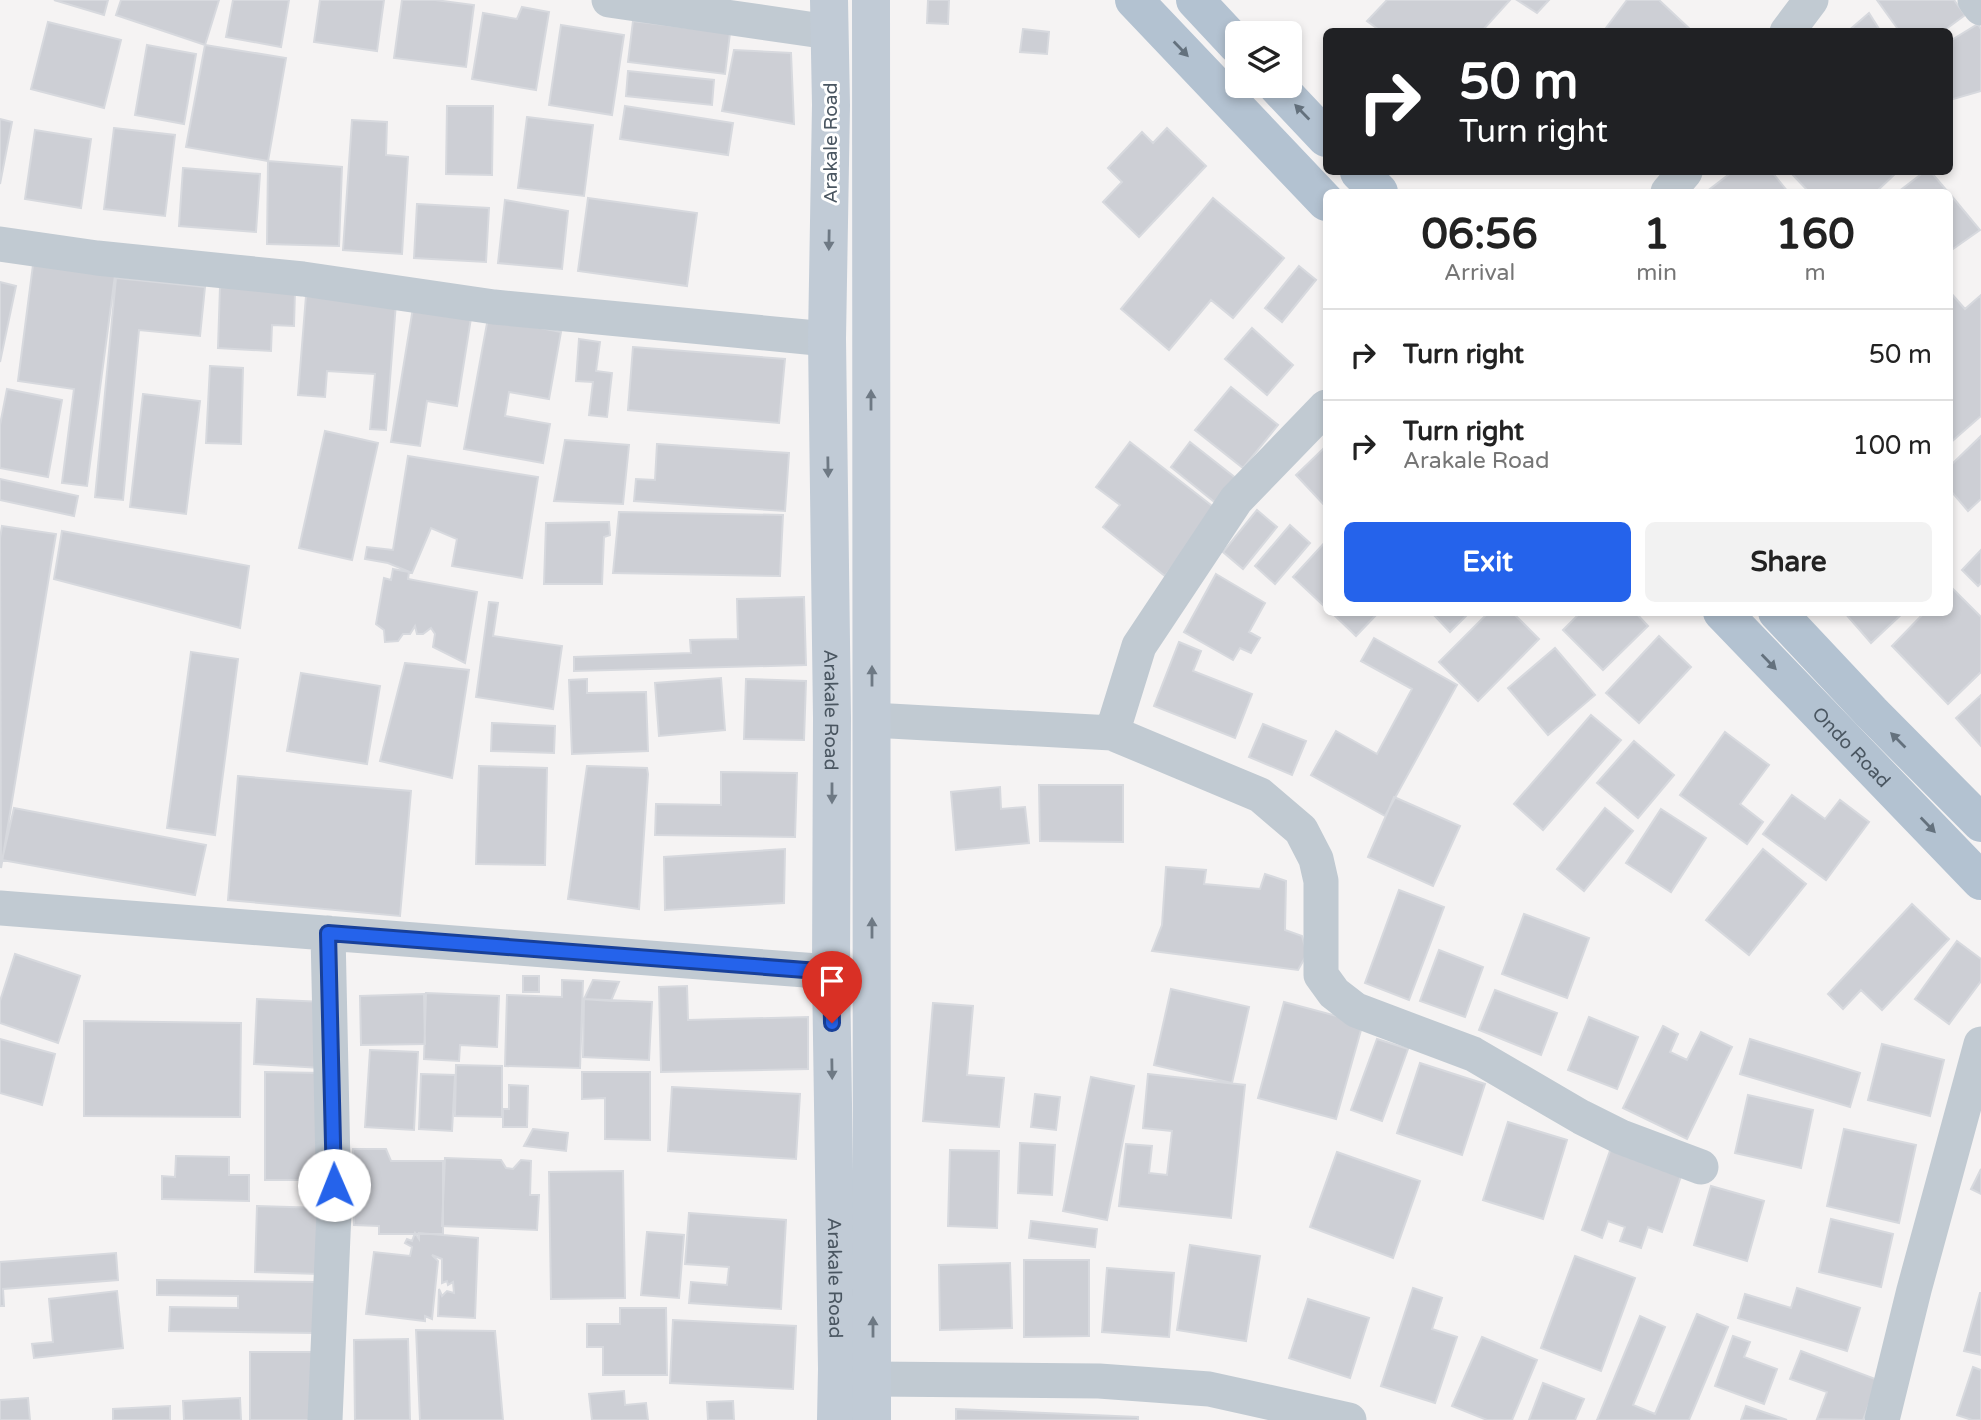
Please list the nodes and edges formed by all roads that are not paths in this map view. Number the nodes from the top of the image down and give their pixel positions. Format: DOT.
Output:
graph roads {
  1 [pos="609,0"];
  2 [pos="871,0"];
  3 [pos="1134,0"];
  4 [pos="1195,0"];
  5 [pos="1811,0"];
  6 [pos="1975,0"];
  7 [pos="1981,8"];
  8 [pos="829,16"];
  9 [pos="1790,28"];
  10 [pos="1225,32"];
  11 [pos="1288,98"];
  12 [pos="1323,135"];
  13 [pos="1362,175"];
  14 [pos="1682,175"];
  15 [pos="1376,189"];
  16 [pos="1671,189"];
  17 [pos="1323,199"];
  18 [pos="0,244"];
  19 [pos="827,339"];
  20 [pos="1323,410"];
  21 [pos="1726,616"];
  22 [pos="1781,616"];
  23 [pos="872,720"];
  24 [pos="1112,733"];
  25 [pos="1981,823"];
  26 [pos="1981,881"];
  27 [pos="0,908"];
  28 [pos="328,933"];
  29 [pos="831,972"];
  30 [pos="1981,1044"];
  31 [pos="1701,1167"];
  32 [pos="873,1379"];
  33 [pos="325,1420"];
  34 [pos="836,1420"];
  35 [pos="872,1420"];
  36 [pos="1349,1420"];
  37 [pos="1882,1420"];
  1 -- 8 [label="street"];
  23 -- 2 [label="main road, Arakale Road, one-way"];
  3 -- 17 [label="main road, one-way"];
  4 -- 10 [label="main road"];
  5 -- 9 [label="street"];
  6 -- 7 [label="street"];
  8 -- 19 [label="main road, Arakale Road, one-way"];
  12 -- 11 [label="main road, one-way"];
  13 -- 15 [label="main road"];
  14 -- 16 [label="street"];
  18 -- 19 [label="street"];
  19 -- 29 [label="main road, Arakale Road, one-way"];
  20 -- 24 [label="street"];
  21 -- 26 [label="main road, Ondo Road, one-way"];
  25 -- 22 [label="main road, Ondo Road, one-way"];
  23 -- 24 [label="street"];
  32 -- 23 [label="main road, Arakale Road, one-way"];
  24 -- 31 [label="street"];
  27 -- 28 [label="street"];
  28 -- 29 [label="street"];
  28 -- 33 [label="street"];
  29 -- 34 [label="main road, Arakale Road, one-way"];
  30 -- 37 [label="street"];
  32 -- 35 [label="main road, Arakale Road"];
  32 -- 36 [label="street"];
}
